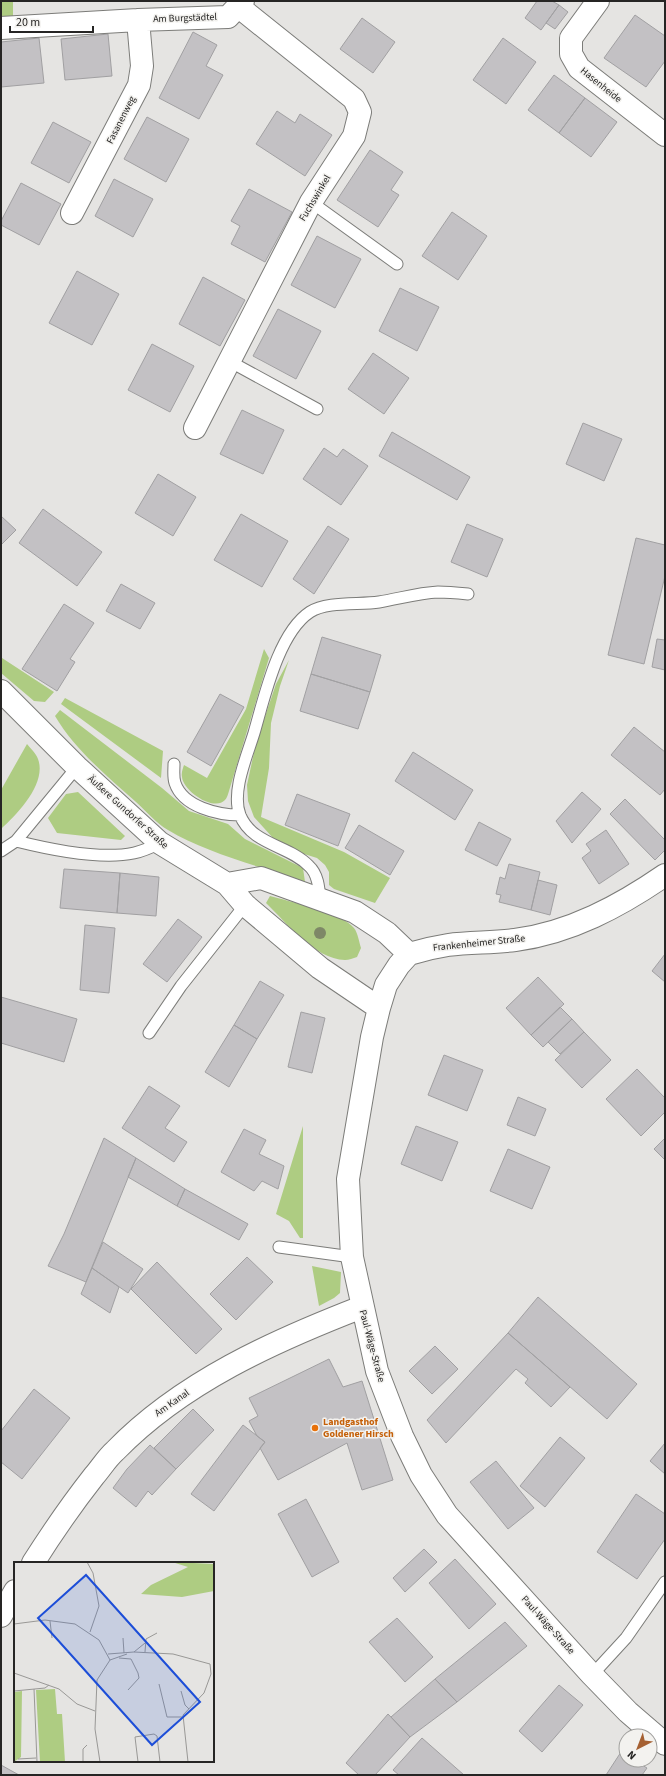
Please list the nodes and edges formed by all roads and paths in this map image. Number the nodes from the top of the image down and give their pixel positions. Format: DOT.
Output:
graph roads {
  1 [pos="598,1"];
  2 [pos="241,4"];
  3 [pos="138,20"];
  4 [pos="1,28"];
  5 [pos="665,135"];
  6 [pos="311,202"];
  7 [pos="72,213"];
  8 [pos="398,264"];
  9 [pos="229,361"];
  10 [pos="316,409"];
  11 [pos="195,428"];
  12 [pos="468,594"];
  13 [pos="1,691"];
  14 [pos="174,764"];
  15 [pos="77,767"];
  16 [pos="240,815"];
  17 [pos="16,841"];
  18 [pos="160,844"];
  19 [pos="1,851"];
  20 [pos="665,875"];
  21 [pos="227,884"];
  22 [pos="320,899"];
  23 [pos="245,906"];
  24 [pos="409,954"];
  25 [pos="380,1008"];
  26 [pos="150,1033"];
  27 [pos="279,1247"];
  28 [pos="352,1257"];
  29 [pos="362,1307"];
  30 [pos="33,1562"];
  31 [pos="665,1582"];
  32 [pos="14,1593"];
  33 [pos="1,1616"];
  34 [pos="592,1675"];
  35 [pos="665,1744"];
  1 -- 5 [label="street, Hasenheide"];
  2 -- 3 [label="street, Am Burgstädtel"];
  2 -- 6 [label="street, Fuchswinkel"];
  3 -- 4 [label="street, Am Burgstädtel"];
  3 -- 7 [label="street, Fasanenweg"];
  6 -- 8 [label="lane"];
  6 -- 9 [label="street, Fuchswinkel"];
  9 -- 10 [label="lane"];
  9 -- 11 [label="street, Fuchswinkel"];
  12 -- 16 [label="lane"];
  13 -- 15 [label="street, Äußere Gundorfer Straße"];
  14 -- 16 [label="lane"];
  15 -- 17 [label="lane"];
  15 -- 18 [label="street, Äußere Gundorfer Straße"];
  16 -- 22 [label="lane"];
  17 -- 18 [label="lane"];
  17 -- 19 [label="lane"];
  18 -- 21 [label="street, Äußere Gundorfer Straße"];
  20 -- 24 [label="street, Frankenheimer Straße"];
  21 -- 22 [label="street"];
  21 -- 23 [label="street, Äußere Gundorfer Straße"];
  22 -- 24 [label="street"];
  23 -- 25 [label="street, Äußere Gundorfer Straße"];
  23 -- 26 [label="lane"];
  24 -- 25 [label="street, Paul-Wäge-Straße"];
  25 -- 28 [label="street, Paul-Wäge-Straße"];
  27 -- 28 [label="lane"];
  28 -- 29 [label="street, Paul-Wäge-Straße"];
  29 -- 30 [label="street, Am Kanal"];
  29 -- 34 [label="street, Paul-Wäge-Straße"];
  31 -- 34 [label="lane"];
  32 -- 33 [label="street"];
  34 -- 35 [label="street, Paul-Wäge-Straße"];
}
